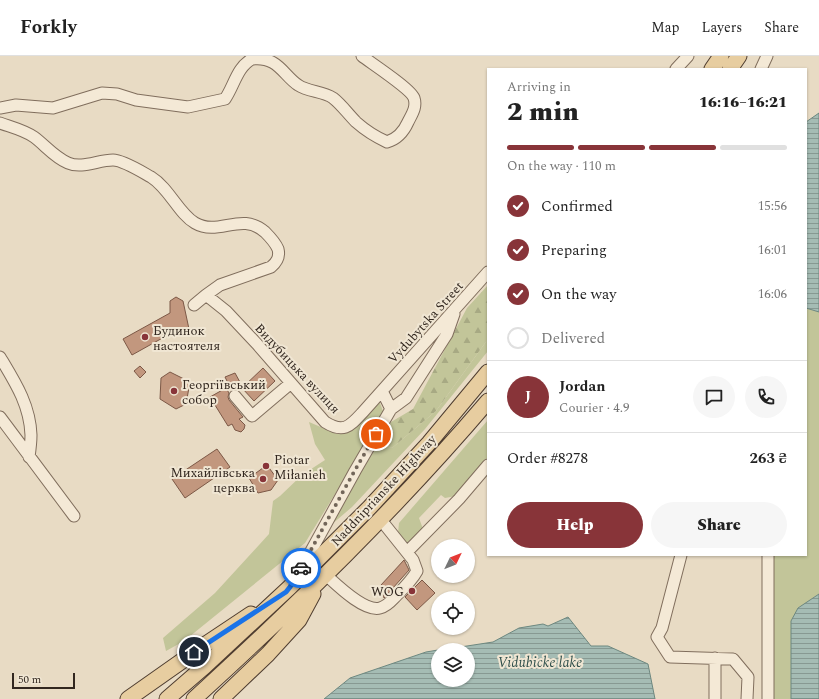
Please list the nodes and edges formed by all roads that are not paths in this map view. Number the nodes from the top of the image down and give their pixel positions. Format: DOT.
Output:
graph roads {
  1 [pos="362,56"];
  2 [pos="688,56"];
  3 [pos="721,56"];
  4 [pos="740,56"];
  5 [pos="767,56"];
  6 [pos="677,68"];
  7 [pos="713,68"];
  8 [pos="731,68"];
  9 [pos="761,68"];
  10 [pos="0,108"];
  11 [pos="0,123"];
  12 [pos="487,273"];
  13 [pos="206,295"];
  14 [pos="194,305"];
  15 [pos="456,308"];
  16 [pos="0,357"];
  17 [pos="487,373"];
  18 [pos="291,383"];
  19 [pos="382,391"];
  20 [pos="236,396"];
  21 [pos="487,402"];
  22 [pos="390,409"];
  23 [pos="0,417"];
  24 [pos="29,457"];
  25 [pos="487,465"];
  26 [pos="74,516"];
  27 [pos="381,520"];
  28 [pos="407,552"];
  29 [pos="680,556"];
  30 [pos="768,556"];
  31 [pos="323,577"];
  32 [pos="288,590"];
  33 [pos="715,658"];
  34 [pos="128,699"];
  35 [pos="167,699"];
  36 [pos="194,699"];
  37 [pos="221,699"];
  38 [pos="715,699"];
  39 [pos="747,699"];
  40 [pos="768,699"];
  1 -- 10 [label="street"];
  2 -- 6 [label="street"];
  3 -- 7 [label="main road"];
  4 -- 8 [label="main road"];
  5 -- 9 [label="street"];
  11 -- 13 [label="street"];
  12 -- 15 [label="street, Vydubytska Street"];
  13 -- 14 [label="street"];
  13 -- 18 [label="street, Видубицька вулиця"];
  15 -- 19 [label="street, Vydubytska Street"];
  15 -- 22 [label="street"];
  16 -- 24 [label="street"];
  17 -- 32 [label="main road, Naddniprianske Highway"];
  18 -- 19 [label="street, Видубицька вулиця"];
  18 -- 20 [label="street"];
  19 -- 22 [label="street"];
  21 -- 27 [label="main road, Naddniprianske Highway"];
  22 -- 32 [label="street"];
  23 -- 24 [label="street"];
  24 -- 26 [label="street"];
  25 -- 28 [label="street"];
  27 -- 28 [label="street"];
  27 -- 31 [label="main road, Naddniprianske Highway"];
  28 -- 31 [label="street"];
  29 -- 33 [label="street"];
  30 -- 40 [label="street"];
  31 -- 36 [label="main road, Naddniprianske Highway"];
  31 -- 37 [label="main road"];
  32 -- 34 [label="main road"];
  32 -- 35 [label="main road, Naddniprianske Highway"];
  33 -- 38 [label="street"];
  33 -- 39 [label="street"];
}
